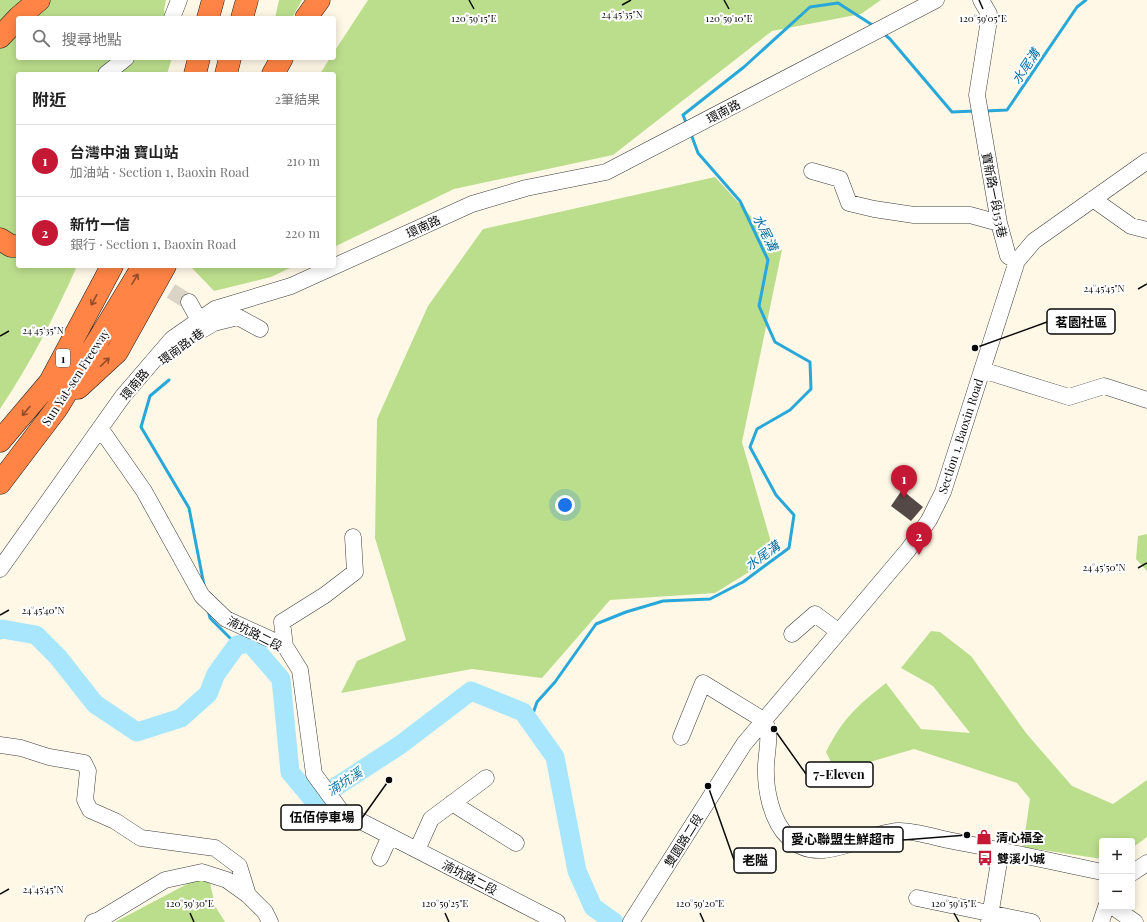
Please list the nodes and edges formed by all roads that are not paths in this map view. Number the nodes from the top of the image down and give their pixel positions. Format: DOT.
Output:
graph roads {
  1 [pos="39,0"];
  2 [pos="179,0"];
  3 [pos="213,0"];
  4 [pos="247,0"];
  5 [pos="318,0"];
  6 [pos="981,0"];
  7 [pos="930,4"];
  8 [pos="20,16"];
  9 [pos="173,16"];
  10 [pos="209,16"];
  11 [pos="243,16"];
  12 [pos="307,16"];
  13 [pos="16,20"];
  14 [pos="0,37"];
  15 [pos="124,60"];
  16 [pos="198,60"];
  17 [pos="230,60"];
  18 [pos="281,60"];
  19 [pos="108,72"];
  20 [pos="196,72"];
  21 [pos="226,72"];
  22 [pos="274,72"];
  23 [pos="1147,161"];
  24 [pos="812,171"];
  25 [pos="1093,199"];
  26 [pos="999,223"];
  27 [pos="1147,230"];
  28 [pos="0,239"];
  29 [pos="16,246"];
  30 [pos="1017,261"];
  31 [pos="336,266"];
  32 [pos="111,268"];
  33 [pos="142,268"];
  34 [pos="164,268"];
  35 [pos="331,268"];
  36 [pos="189,302"];
  37 [pos="199,320"];
  38 [pos="260,329"];
  39 [pos="146,370"];
  40 [pos="982,370"];
  41 [pos="1147,400"];
  42 [pos="57,408"];
  43 [pos="100,428"];
  44 [pos="0,442"];
  45 [pos="0,483"];
  46 [pos="353,537"];
  47 [pos="0,569"];
  48 [pos="839,632"];
  49 [pos="792,634"];
  50 [pos="285,646"];
  51 [pos="765,721"];
  52 [pos="681,737"];
  53 [pos="0,745"];
  54 [pos="486,778"];
  55 [pos="452,803"];
  56 [pos="390,836"];
  57 [pos="516,843"];
  58 [pos="417,850"];
  59 [pos="1001,850"];
  60 [pos="380,858"];
  61 [pos="1147,864"];
  62 [pos="1099,871"];
  63 [pos="1135,871"];
  64 [pos="248,895"];
  65 [pos="917,898"];
  66 [pos="1105,910"];
  67 [pos="1117,910"];
  68 [pos="634,918"];
  69 [pos="989,918"];
  70 [pos="93,922"];
  71 [pos="270,922"];
  72 [pos="557,922"];
  73 [pos="1032,922"];
  74 [pos="1101,922"];
  75 [pos="1135,922"];
  1 -- 8 [label="highway"];
  2 -- 9 [label="street"];
  3 -- 10 [label="highway"];
  4 -- 11 [label="highway"];
  5 -- 12 [label="highway"];
  6 -- 26 [label="street, 寶新路一段153巷"];
  7 -- 31 [label="street, 環南路"];
  13 -- 14 [label="highway"];
  15 -- 19 [label="street"];
  16 -- 20 [label="highway"];
  17 -- 21 [label="highway"];
  18 -- 22 [label="highway"];
  23 -- 25 [label="street, Section 1, Baoxin Road"];
  24 -- 26 [label="street"];
  25 -- 27 [label="street"];
  25 -- 30 [label="street, Section 1, Baoxin Road"];
  26 -- 30 [label="street, 寶新路一段153巷"];
  28 -- 29 [label="highway"];
  30 -- 40 [label="street, Section 1, Baoxin Road"];
  32 -- 44 [label="highway, Sun Yat-sen Freeway / 1, one-way"];
  42 -- 33 [label="highway, Sun Yat-sen Freeway / 1, one-way"];
  42 -- 34 [label="highway, one-way"];
  35 -- 37 [label="street, 環南路"];
  36 -- 37 [label="street"];
  37 -- 39 [label="street, 環南路"];
  38 -- 39 [label="street, 環南路1巷"];
  39 -- 43 [label="street, 環南路"];
  40 -- 41 [label="street"];
  40 -- 48 [label="street, Section 1, Baoxin Road"];
  42 -- 45 [label="highway, Sun Yat-sen Freeway / 1"];
  43 -- 47 [label="street, 環南路"];
  43 -- 50 [label="street, 湳坑路二段"];
  46 -- 50 [label="street"];
  48 -- 49 [label="street"];
  48 -- 51 [label="street, Section 1, Baoxin Road"];
  50 -- 56 [label="street, 湳坑路二段"];
  51 -- 52 [label="street"];
  51 -- 59 [label="street"];
  51 -- 68 [label="street, 雙園路二段"];
  53 -- 64 [label="street"];
  54 -- 55 [label="street"];
  55 -- 57 [label="street"];
  55 -- 58 [label="street"];
  56 -- 58 [label="street, 湳坑路二段"];
  56 -- 60 [label="street"];
  58 -- 72 [label="street, 湳坑路二段"];
  59 -- 62 [label="street"];
  59 -- 69 [label="street"];
  61 -- 63 [label="street"];
  64 -- 70 [label="street"];
  64 -- 71 [label="street"];
  65 -- 69 [label="street"];
  66 -- 74 [label="street"];
  67 -- 75 [label="street"];
  69 -- 73 [label="street"];
}
